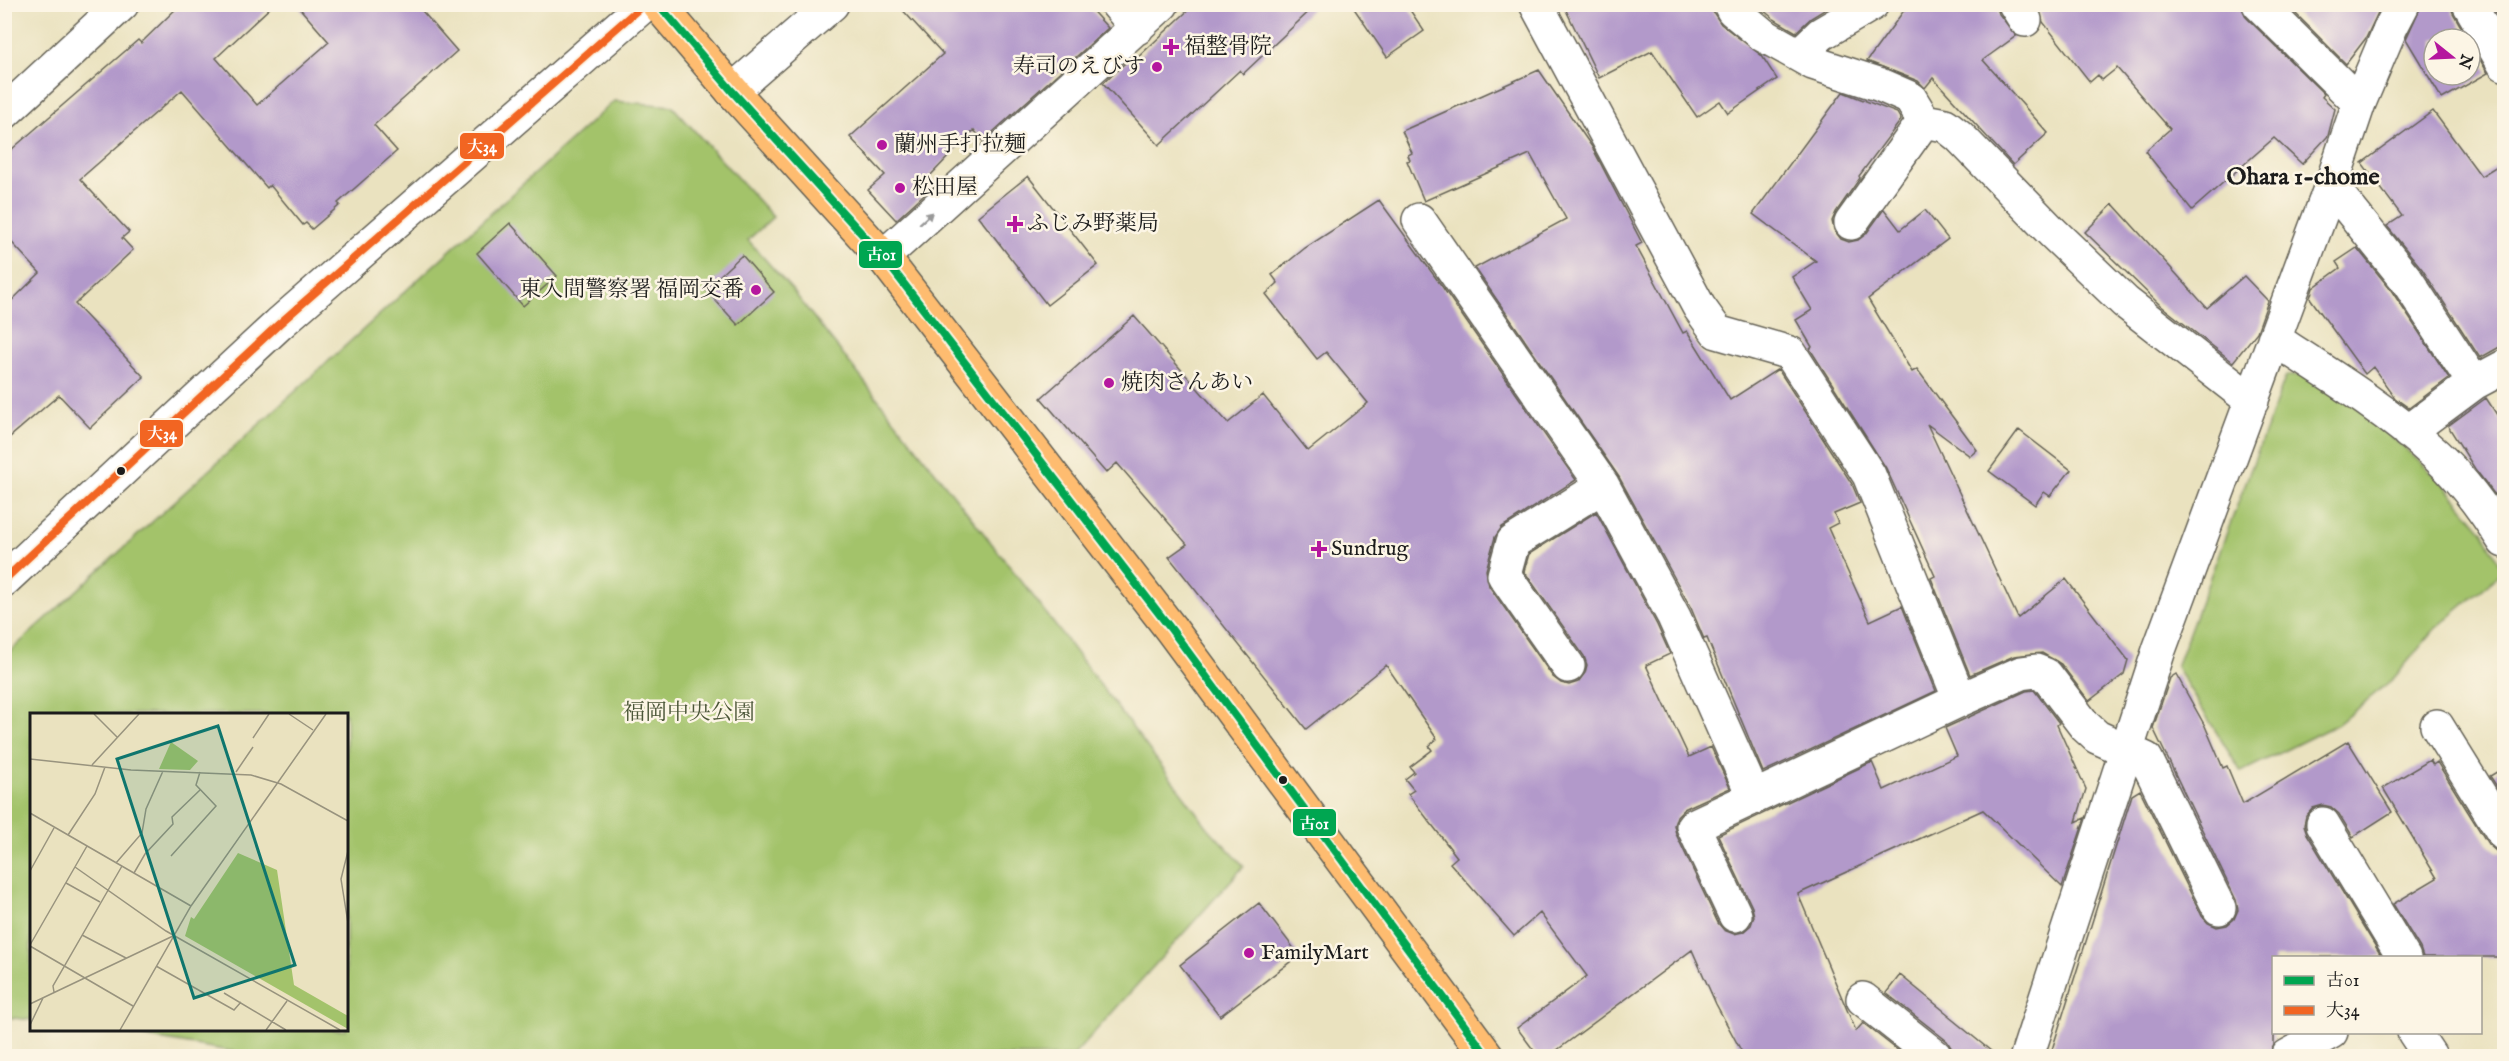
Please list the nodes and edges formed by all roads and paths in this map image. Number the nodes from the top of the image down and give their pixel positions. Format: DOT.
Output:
graph roads {
  1 [pos="122,4"];
  2 [pos="645,4"];
  3 [pos="658,4"];
  4 [pos="831,4"];
  5 [pos="1162,4"];
  6 [pos="1536,4"];
  7 [pos="1730,4"];
  8 [pos="1872,4"];
  9 [pos="2259,4"];
  10 [pos="2403,4"];
  11 [pos="2469,4"];
  12 [pos="1127,16"];
  13 [pos="1799,55"];
  14 [pos="2505,64"];
  15 [pos="732,91"];
  16 [pos="2359,103"];
  17 [pos="4,113"];
  18 [pos="1924,121"];
  19 [pos="2331,186"];
  20 [pos="1419,220"];
  21 [pos="1851,223"];
  22 [pos="883,257"];
  23 [pos="2274,339"];
  24 [pos="2505,367"];
  25 [pos="2474,383"];
  26 [pos="2252,401"];
  27 [pos="2408,432"];
  28 [pos="1602,486"];
  29 [pos="2505,541"];
  30 [pos="4,580"];
  31 [pos="1568,666"];
  32 [pos="1960,700"];
  33 [pos="2437,726"];
  34 [pos="2126,748"];
  35 [pos="1754,797"];
  36 [pos="2323,824"];
  37 [pos="2505,834"];
  38 [pos="2219,908"];
  39 [pos="1735,915"];
  40 [pos="2403,956"];
  41 [pos="1863,999"];
  42 [pos="2327,1034"];
  43 [pos="2415,1034"];
  44 [pos="1487,1056"];
  45 [pos="1935,1056"];
  46 [pos="2027,1056"];
  47 [pos="2288,1056"];
  48 [pos="2430,1056"];
  1 -- 17 [label="street"];
  2 -- 30 [label="street"];
  3 -- 15 [label="main road"];
  4 -- 15 [label="street"];
  5 -- 12 [label="street"];
  6 -- 32 [label="street"];
  7 -- 13 [label="street"];
  8 -- 13 [label="street"];
  9 -- 16 [label="street"];
  10 -- 16 [label="street"];
  11 -- 14 [label="street"];
  22 -- 12 [label="street, one-way"];
  13 -- 18 [label="street"];
  15 -- 22 [label="main road"];
  16 -- 19 [label="street"];
  18 -- 21 [label="street"];
  18 -- 26 [label="street"];
  19 -- 23 [label="street"];
  19 -- 25 [label="street"];
  20 -- 28 [label="street"];
  22 -- 44 [label="main road"];
  23 -- 26 [label="street"];
  23 -- 27 [label="street"];
  24 -- 25 [label="street"];
  25 -- 27 [label="street"];
  26 -- 34 [label="street"];
  27 -- 29 [label="street"];
  28 -- 31 [label="street"];
  28 -- 35 [label="street"];
  32 -- 34 [label="street"];
  32 -- 35 [label="street"];
  33 -- 37 [label="street"];
  34 -- 38 [label="street"];
  34 -- 46 [label="street"];
  35 -- 39 [label="street"];
  36 -- 40 [label="street"];
  41 -- 45 [label="street"];
  42 -- 47 [label="street"];
  43 -- 48 [label="street"];
}
